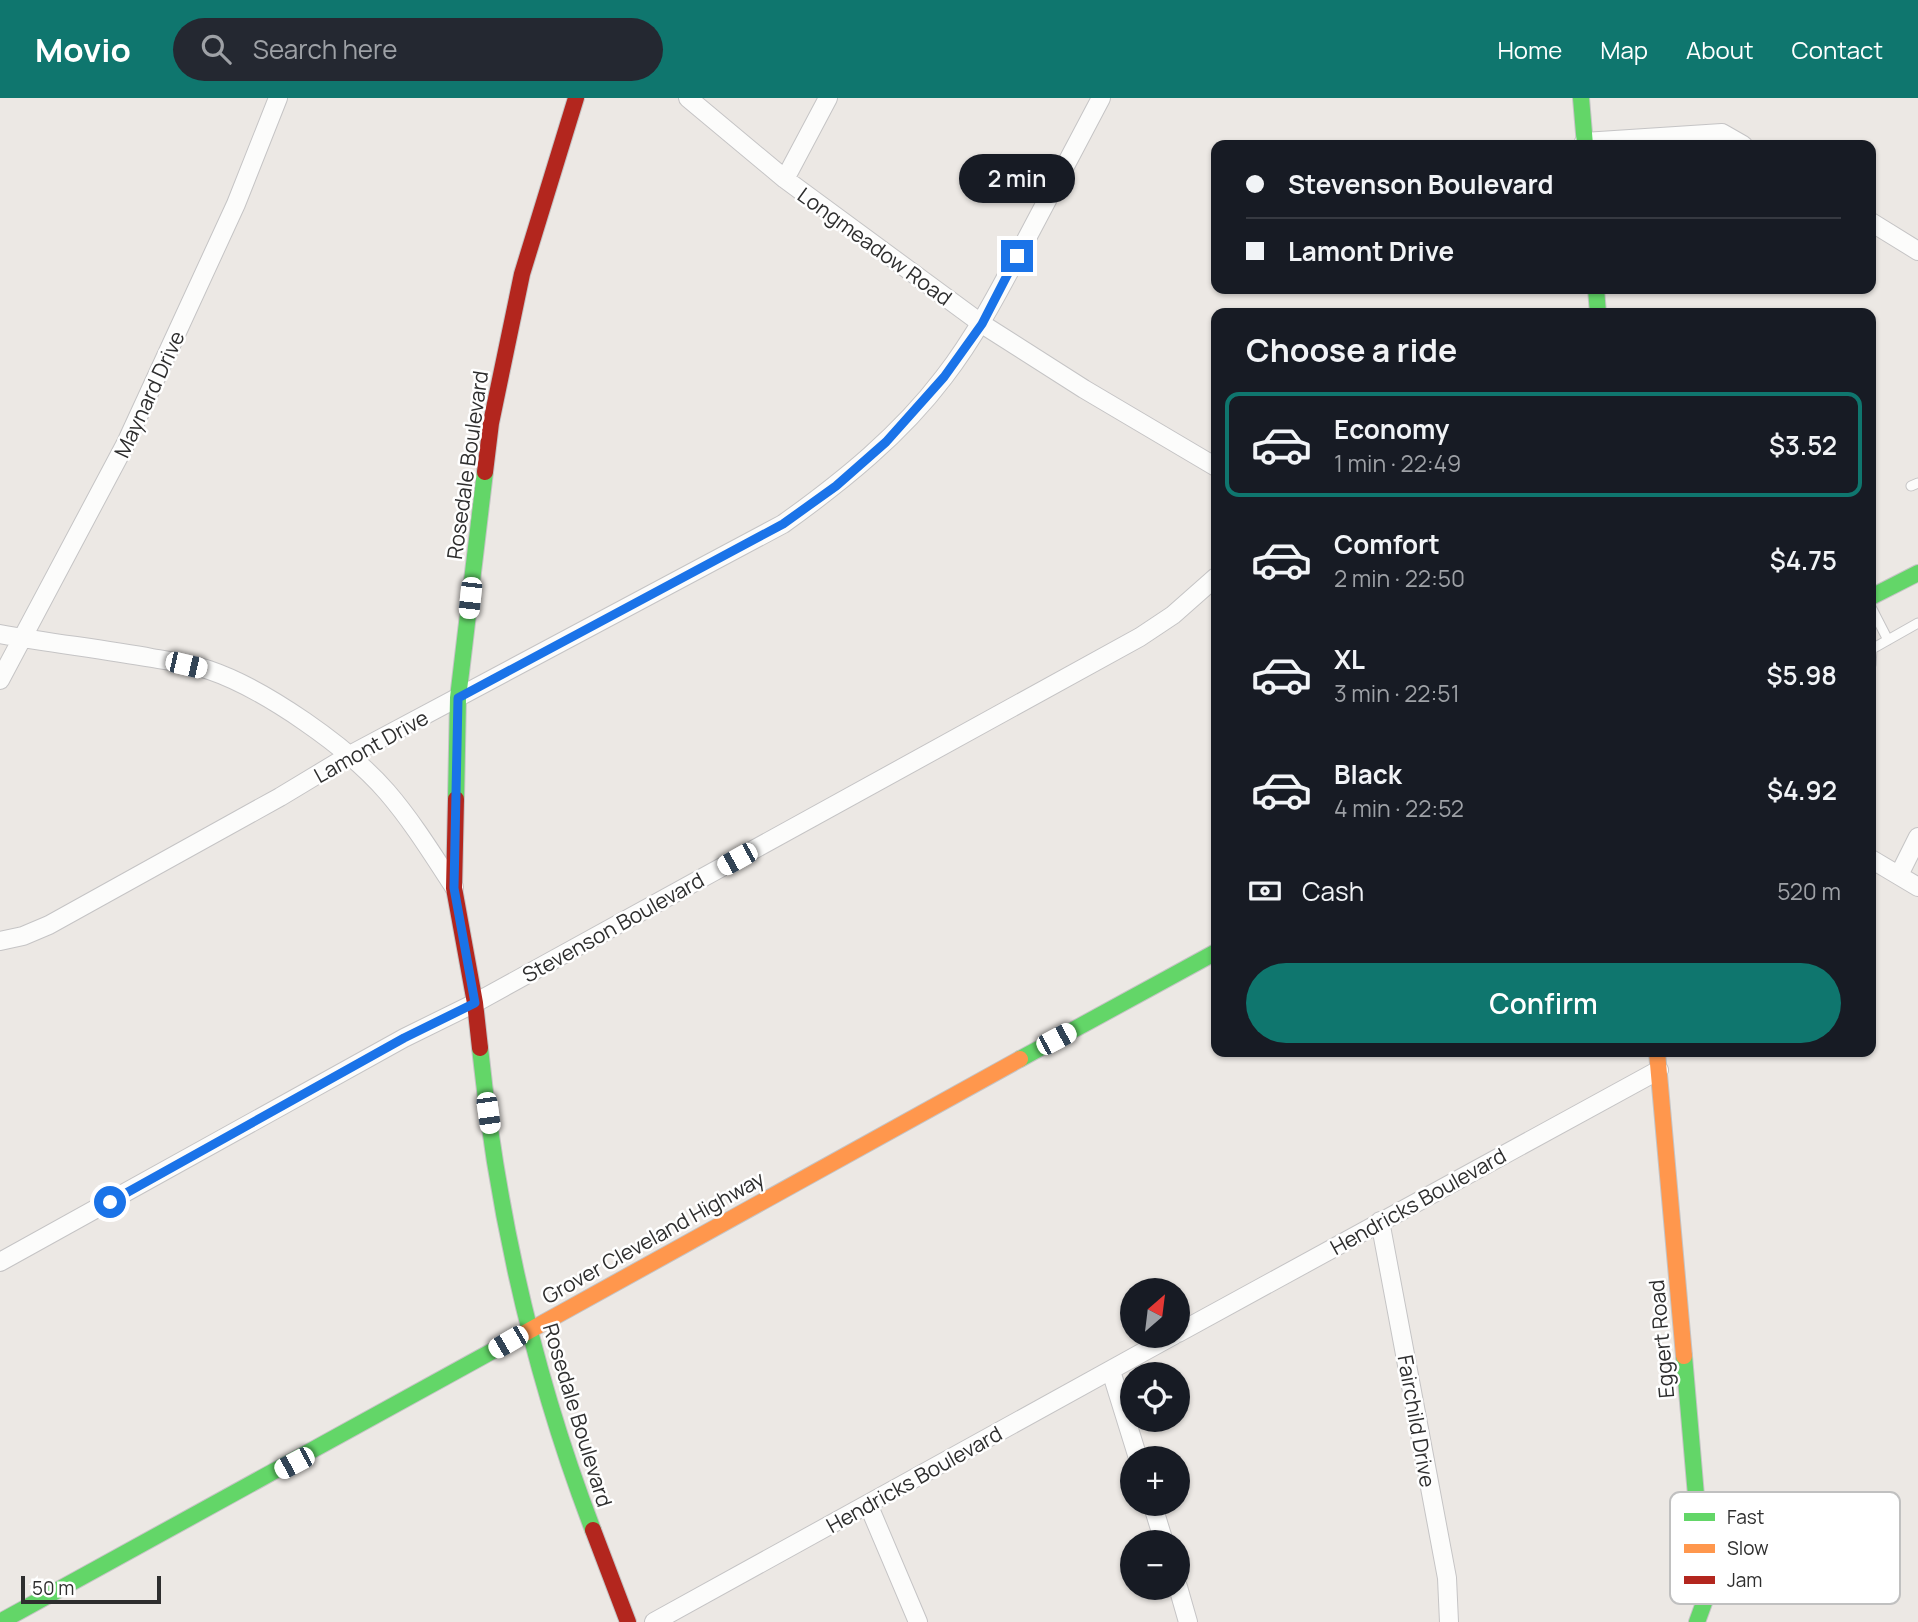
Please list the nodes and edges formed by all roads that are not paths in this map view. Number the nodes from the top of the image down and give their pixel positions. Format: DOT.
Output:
graph roads {
  1 [pos="278,98"];
  2 [pos="576,98"];
  3 [pos="688,98"];
  4 [pos="828,98"];
  5 [pos="1101,98"];
  6 [pos="1581,98"];
  7 [pos="1584,140"];
  8 [pos="1630,140"];
  9 [pos="1736,140"];
  10 [pos="785,179"];
  11 [pos="1876,225"];
  12 [pos="1918,251"];
  13 [pos="982,324"];
  14 [pos="1211,464"];
  15 [pos="1918,573"];
  16 [pos="1211,587"];
  17 [pos="1876,594"];
  18 [pos="1876,617"];
  19 [pos="1918,624"];
  20 [pos="0,634"];
  21 [pos="22,638"];
  22 [pos="1888,640"];
  23 [pos="1876,647"];
  24 [pos="0,680"];
  25 [pos="458,698"];
  26 [pos="348,756"];
  27 [pos="1918,837"];
  28 [pos="1876,862"];
  29 [pos="1899,875"];
  30 [pos="1918,887"];
  31 [pos="454,888"];
  32 [pos="0,941"];
  33 [pos="1211,955"];
  34 [pos="475,1003"];
  35 [pos="1658,1061"];
  36 [pos="1380,1221"];
  37 [pos="0,1262"];
  38 [pos="1190,1326"];
  39 [pos="530,1330"];
  40 [pos="1151,1348"];
  41 [pos="1111,1371"];
  42 [pos="1134,1446"];
  43 [pos="1695,1492"];
  44 [pos="868,1504"];
  45 [pos="1182,1600"];
  46 [pos="1703,1604"];
  47 [pos="0,1622"];
  48 [pos="628,1622"];
  49 [pos="654,1622"];
  50 [pos="918,1622"];
  51 [pos="1188,1622"];
  52 [pos="1449,1622"];
  53 [pos="1697,1622"];
  1 -- 21 [label="street, Maynard Drive"];
  2 -- 25 [label="street, Rosedale Boulevard"];
  3 -- 10 [label="street, Longmeadow Road"];
  4 -- 10 [label="street"];
  5 -- 13 [label="street, Lamont Drive"];
  6 -- 7 [label="street"];
  8 -- 9 [label="street"];
  10 -- 13 [label="street, Longmeadow Road"];
  11 -- 12 [label="street"];
  13 -- 14 [label="street, Longmeadow Road"];
  13 -- 25 [label="street, Lamont Drive"];
  15 -- 17 [label="street"];
  16 -- 34 [label="street, Stevenson Boulevard"];
  18 -- 22 [label="lane"];
  19 -- 22 [label="lane"];
  20 -- 21 [label="street"];
  21 -- 24 [label="street, Maynard Drive"];
  21 -- 26 [label="street"];
  22 -- 23 [label="lane"];
  25 -- 26 [label="street, Lamont Drive"];
  25 -- 31 [label="street, Rosedale Boulevard"];
  26 -- 31 [label="street"];
  26 -- 32 [label="street, Lamont Drive"];
  27 -- 29 [label="street"];
  28 -- 29 [label="street"];
  29 -- 30 [label="street"];
  31 -- 34 [label="street, Rosedale Boulevard"];
  33 -- 39 [label="street, Grover Cleveland Highway"];
  34 -- 37 [label="street, Stevenson Boulevard"];
  34 -- 39 [label="street, Rosedale Boulevard"];
  35 -- 36 [label="street, Hendricks Boulevard"];
  35 -- 43 [label="street, Eggert Road"];
  36 -- 38 [label="street, Hendricks Boulevard"];
  36 -- 52 [label="street, Fairchild Drive"];
  39 -- 47 [label="street, Grover Cleveland Highway"];
  39 -- 48 [label="street, Rosedale Boulevard"];
  40 -- 41 [label="street, Hendricks Boulevard"];
  41 -- 42 [label="street"];
  41 -- 44 [label="street, Hendricks Boulevard"];
  44 -- 49 [label="street, Hendricks Boulevard"];
  44 -- 50 [label="street"];
  45 -- 51 [label="street"];
  46 -- 53 [label="street, Eggert Road"];
}
